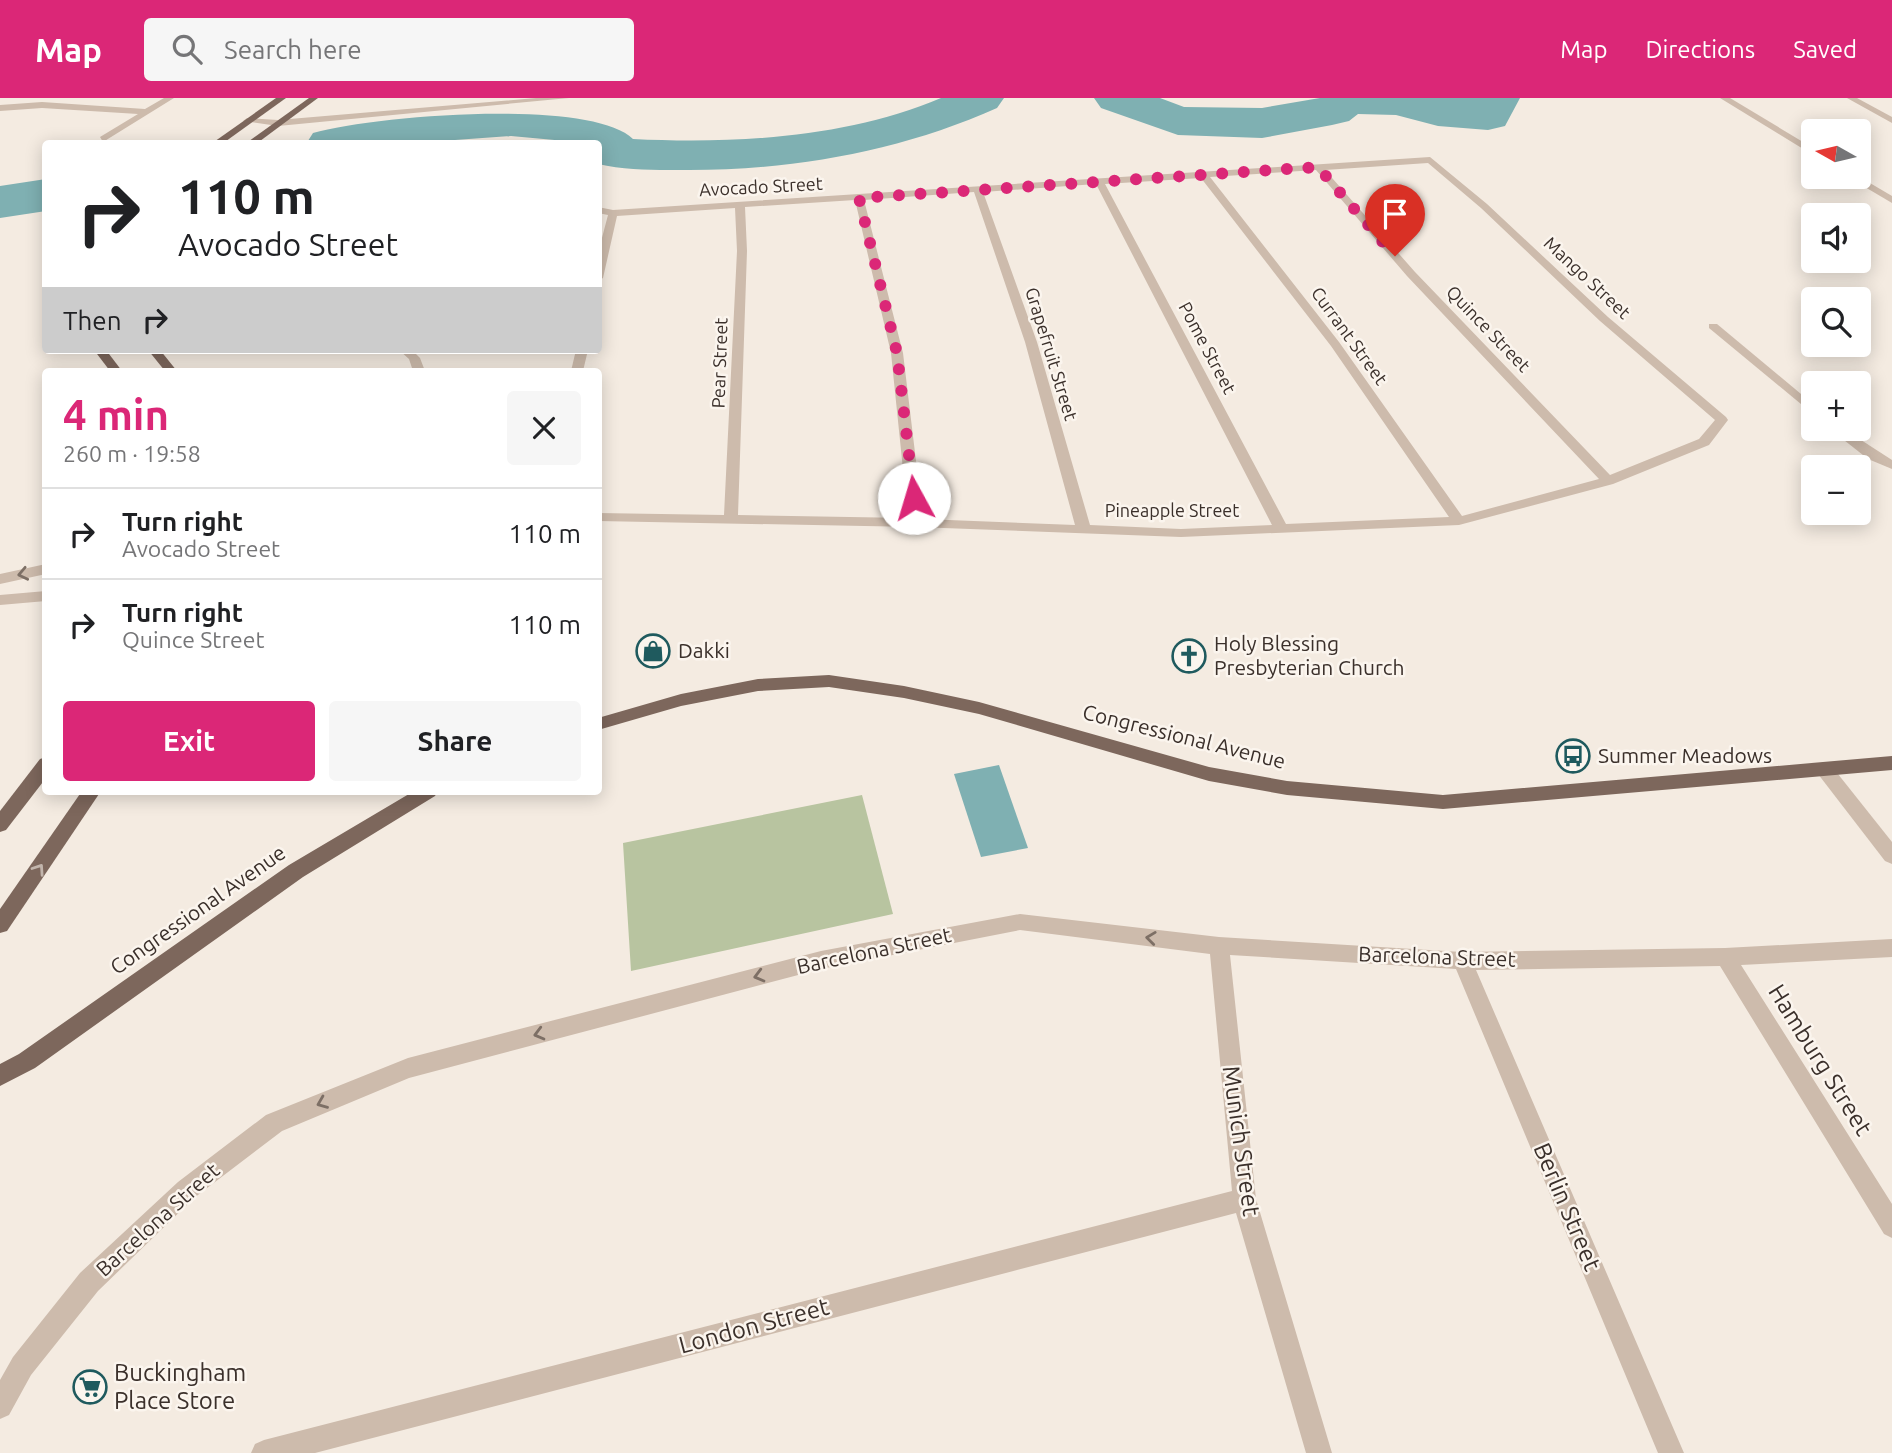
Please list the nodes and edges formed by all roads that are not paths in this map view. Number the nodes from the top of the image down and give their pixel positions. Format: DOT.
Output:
graph roads {
  1 [pos="170,98"];
  2 [pos="282,98"];
  3 [pos="314,98"];
  4 [pos="565,98"];
  5 [pos="1724,98"];
  6 [pos="1851,98"];
  7 [pos="0,108"];
  8 [pos="145,112"];
  9 [pos="1892,120"];
  10 [pos="247,121"];
  11 [pos="278,123"];
  12 [pos="103,139"];
  13 [pos="221,140"];
  14 [pos="255,140"];
  15 [pos="1801,145"];
  16 [pos="1430,160"];
  17 [pos="1318,167"];
  18 [pos="1204,175"];
  19 [pos="1100,183"];
  20 [pos="1871,188"];
  21 [pos="978,191"];
  22 [pos="859,198"];
  23 [pos="1892,200"];
  24 [pos="740,206"];
  25 [pos="602,211"];
  26 [pos="613,213"];
  27 [pos="602,261"];
  28 [pos="1713,326"];
  29 [pos="103,354"];
  30 [pos="158,354"];
  31 [pos="114,368"];
  32 [pos="169,368"];
  33 [pos="1801,400"];
  34 [pos="1722,420"];
  35 [pos="1852,441"];
  36 [pos="1892,465"];
  37 [pos="1608,481"];
  38 [pos="602,517"];
  39 [pos="732,521"];
  40 [pos="1459,522"];
  41 [pos="916,523"];
  42 [pos="1084,530"];
  43 [pos="1282,530"];
  44 [pos="42,570"];
  45 [pos="0,579"];
  46 [pos="42,596"];
  47 [pos="0,600"];
  48 [pos="602,722"];
  49 [pos="1892,763"];
  50 [pos="42,769"];
  51 [pos="1824,769"];
  52 [pos="89,795"];
  53 [pos="422,795"];
  54 [pos="0,825"];
  55 [pos="1892,856"];
  56 [pos="0,925"];
  57 [pos="1219,946"];
  58 [pos="1892,948"];
  59 [pos="1725,957"];
  60 [pos="1462,961"];
  61 [pos="0,1076"];
  62 [pos="1244,1199"];
  63 [pos="1892,1226"];
  64 [pos="0,1406"];
  65 [pos="264,1453"];
  66 [pos="1319,1453"];
  67 [pos="1671,1453"];
  1 -- 8 [label="street"];
  2 -- 10 [label="main road"];
  3 -- 11 [label="main road"];
  4 -- 11 [label="street"];
  5 -- 15 [label="street"];
  6 -- 9 [label="street"];
  7 -- 8 [label="street"];
  8 -- 12 [label="street"];
  10 -- 11 [label="street"];
  10 -- 13 [label="main road"];
  11 -- 14 [label="main road"];
  16 -- 17 [label="street, Avocado Street"];
  16 -- 34 [label="street, Mango Street"];
  17 -- 18 [label="street, Avocado Street"];
  17 -- 37 [label="street, Quince Street"];
  18 -- 19 [label="street, Avocado Street"];
  18 -- 40 [label="street, Currant Street"];
  19 -- 21 [label="street, Avocado Street"];
  19 -- 43 [label="street, Pome Street"];
  20 -- 23 [label="street"];
  21 -- 22 [label="street, Avocado Street"];
  21 -- 42 [label="street, Grapefruit Street"];
  22 -- 24 [label="street, Avocado Street"];
  22 -- 41 [label="street"];
  24 -- 26 [label="street, Avocado Street"];
  24 -- 39 [label="street, Pear Street"];
  25 -- 26 [label="street, Avocado Street"];
  26 -- 27 [label="street"];
  28 -- 33 [label="street"];
  29 -- 31 [label="main road"];
  30 -- 32 [label="main road"];
  34 -- 37 [label="street, Pineapple Street"];
  35 -- 36 [label="street"];
  37 -- 40 [label="street, Pineapple Street"];
  38 -- 39 [label="street, Pineapple Street"];
  39 -- 41 [label="street, Pineapple Street"];
  40 -- 43 [label="street, Pineapple Street"];
  41 -- 42 [label="street, Pineapple Street"];
  42 -- 43 [label="street, Pineapple Street"];
  44 -- 45 [label="street, one-way"];
  46 -- 47 [label="street"];
  48 -- 51 [label="main road, Congressional Avenue"];
  49 -- 51 [label="main road, Congressional Avenue"];
  50 -- 54 [label="main road"];
  51 -- 55 [label="street"];
  56 -- 52 [label="main road, one-way"];
  53 -- 61 [label="main road, Congressional Avenue"];
  57 -- 60 [label="street, Barcelona Street"];
  57 -- 62 [label="street, Munich Street"];
  57 -- 64 [label="street, Barcelona Street, one-way"];
  58 -- 59 [label="street, Barcelona Street"];
  59 -- 60 [label="street, Barcelona Street"];
  59 -- 63 [label="street, Hamburg Street"];
  60 -- 67 [label="street, Berlin Street"];
  62 -- 65 [label="street, London Street"];
  62 -- 66 [label="street, Munich Street"];
}
